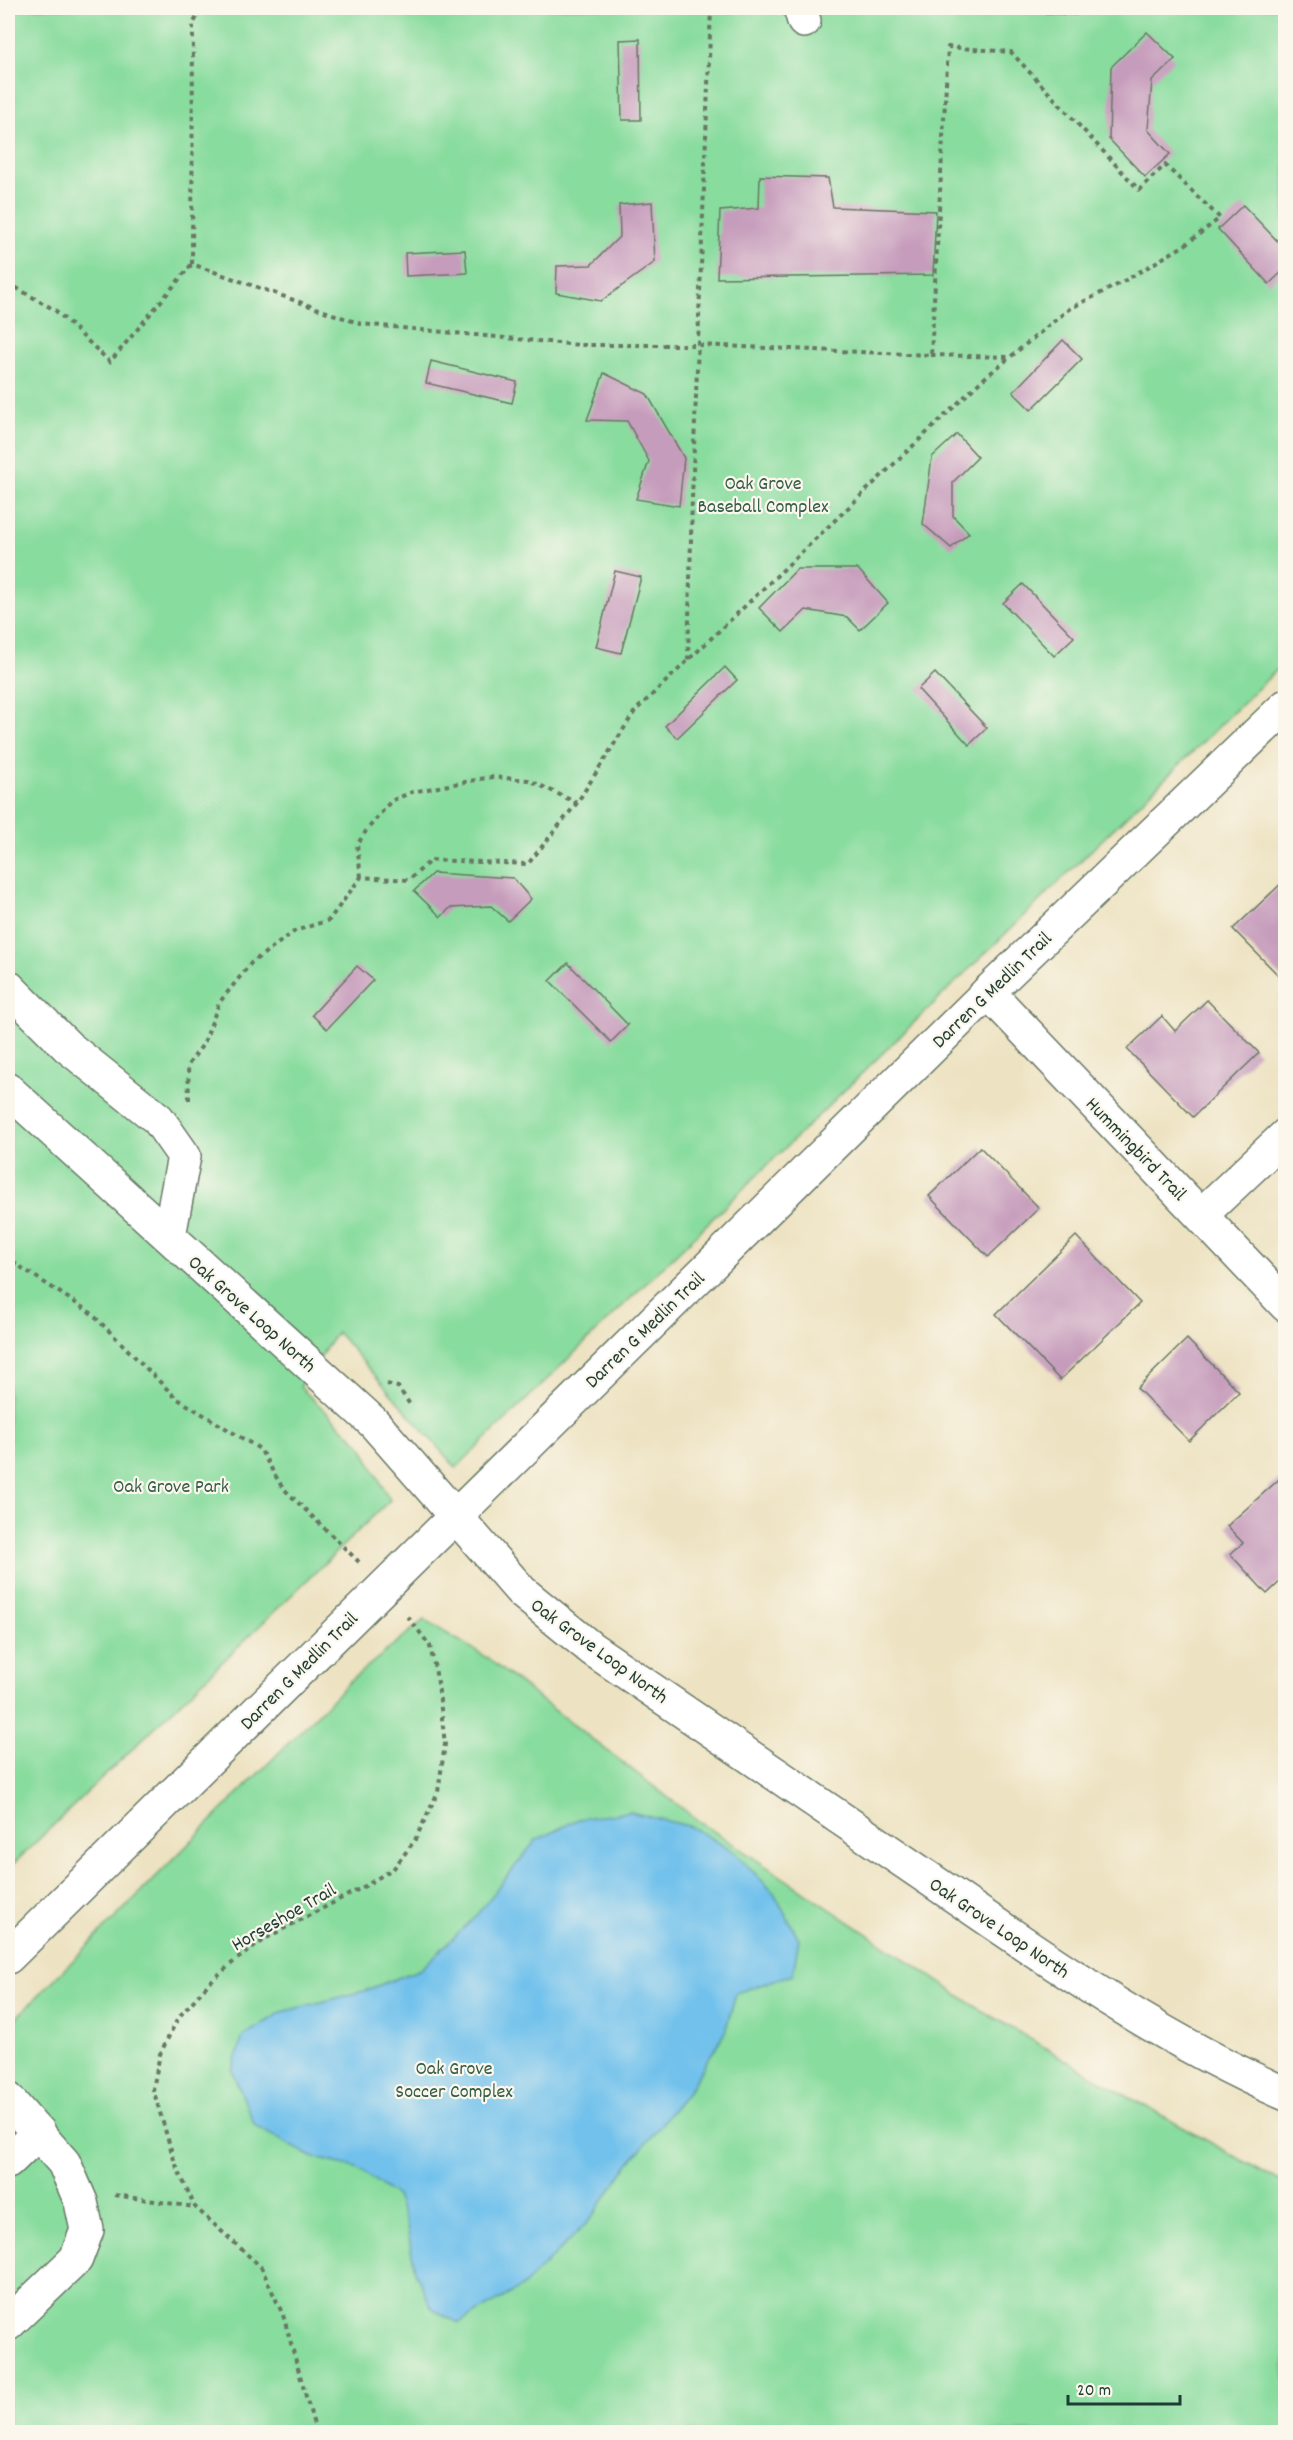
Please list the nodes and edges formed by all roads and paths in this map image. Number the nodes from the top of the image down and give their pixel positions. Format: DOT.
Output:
graph roads {
  1 [pos="202,8"];
  2 [pos="711,8"];
  3 [pos="192,264"];
  4 [pos="8,284"];
  5 [pos="698,345"];
  6 [pos="931,356"];
  7 [pos="1010,357"];
  8 [pos="688,661"];
  9 [pos="1286,706"];
  10 [pos="577,802"];
  11 [pos="361,877"];
  12 [pos="8,987"];
  13 [pos="988,992"];
  14 [pos="8,1090"];
  15 [pos="189,1103"];
  16 [pos="1286,1135"];
  17 [pos="1201,1215"];
  18 [pos="169,1236"];
  19 [pos="8,1254"];
  20 [pos="1286,1305"];
  21 [pos="379,1381"];
  22 [pos="417,1415"];
  23 [pos="454,1516"];
  24 [pos="384,1586"];
  25 [pos="8,1957"];
  26 [pos="1286,2094"];
  27 [pos="8,2099"];
  28 [pos="39,2132"];
  29 [pos="8,2163"];
  30 [pos="76,2190"];
  31 [pos="195,2207"];
  32 [pos="8,2324"];
  33 [pos="316,2433"];
  1 -- 3 [label="path"];
  2 -- 5 [label="path"];
  3 -- 4 [label="path"];
  3 -- 5 [label="path"];
  5 -- 6 [label="path"];
  5 -- 8 [label="path"];
  6 -- 7 [label="path"];
  6 -- 7 [label="path"];
  7 -- 8 [label="path"];
  8 -- 10 [label="path"];
  9 -- 13 [label="street, Darren G Medlin Trail"];
  10 -- 11 [label="path"];
  10 -- 11 [label="path"];
  11 -- 15 [label="path"];
  12 -- 18 [label="street"];
  13 -- 17 [label="street, Hummingbird Trail"];
  13 -- 23 [label="street, Darren G Medlin Trail"];
  14 -- 18 [label="street, Oak Grove Loop North"];
  16 -- 17 [label="street"];
  17 -- 20 [label="street, Hummingbird Trail"];
  18 -- 23 [label="street, Oak Grove Loop North"];
  19 -- 24 [label="path, Horseshoe Trail"];
  21 -- 22 [label="path"];
  23 -- 24 [label="street, Darren G Medlin Trail"];
  23 -- 26 [label="street, Oak Grove Loop North"];
  24 -- 25 [label="street, Darren G Medlin Trail"];
  24 -- 31 [label="path, Horseshoe Trail"];
  27 -- 28 [label="street"];
  28 -- 29 [label="street"];
  28 -- 30 [label="street"];
  30 -- 31 [label="path"];
  30 -- 32 [label="street"];
  31 -- 33 [label="path, Horseshoe Trail"];
}
